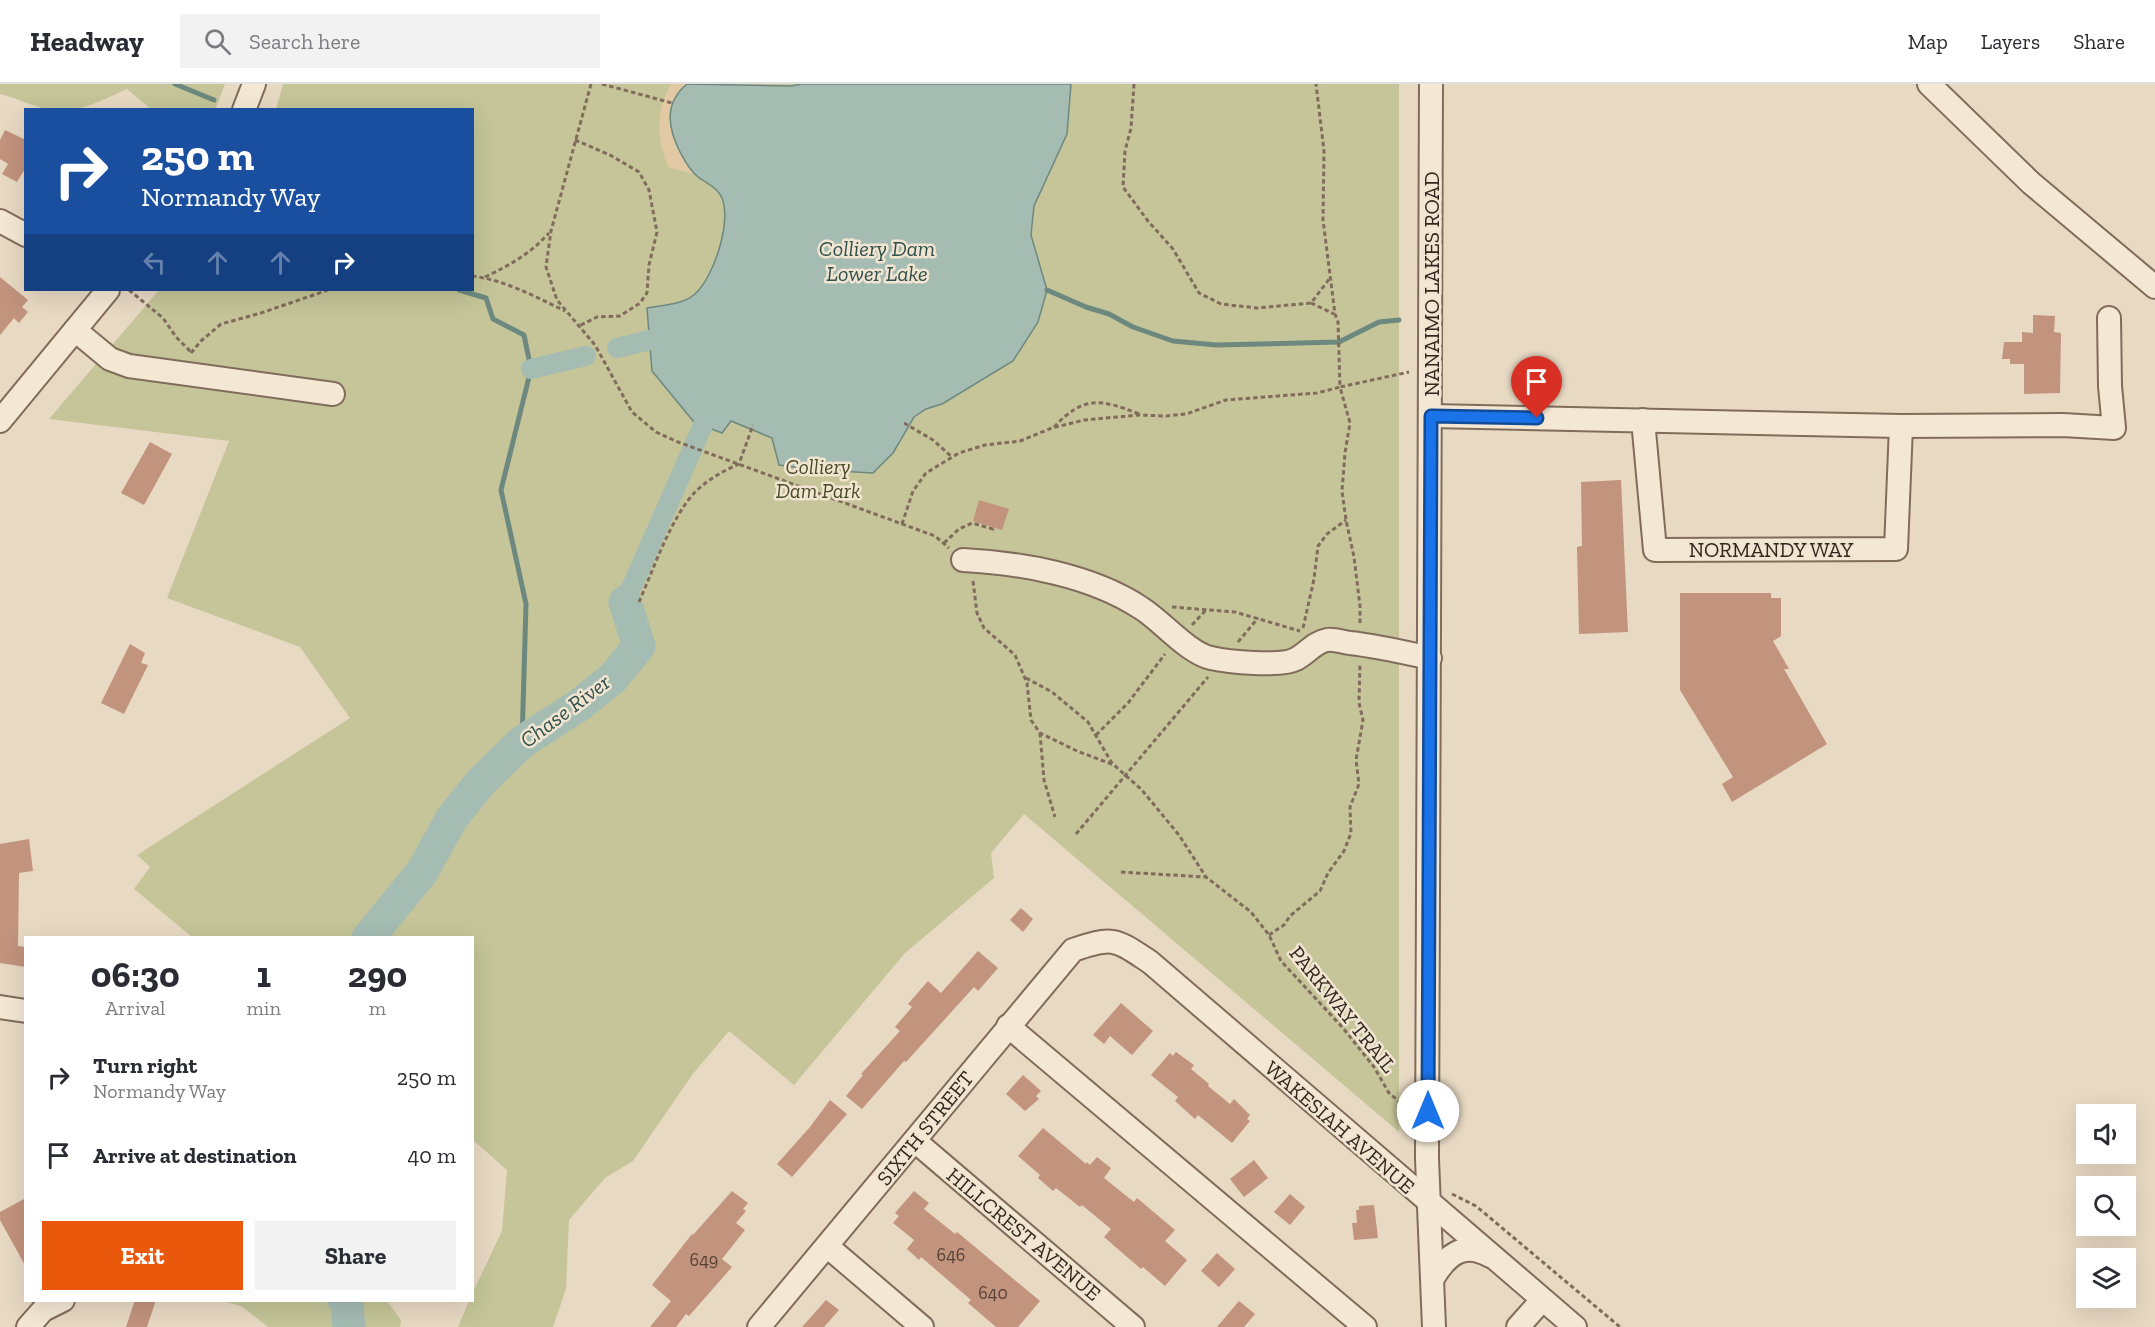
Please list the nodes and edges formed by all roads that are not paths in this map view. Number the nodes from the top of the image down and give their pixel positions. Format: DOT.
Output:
graph roads {
  1 [pos="254,84"];
  2 [pos="1431,84"];
  3 [pos="1929,84"];
  4 [pos="245,108"];
  5 [pos="0,222"];
  6 [pos="24,234"];
  7 [pos="2155,287"];
  8 [pos="101,292"];
  9 [pos="2109,318"];
  10 [pos="75,330"];
  11 [pos="333,394"];
  12 [pos="1431,416"];
  13 [pos="1643,420"];
  14 [pos="0,421"];
  15 [pos="1901,426"];
  16 [pos="963,560"];
  17 [pos="1430,658"];
  18 [pos="1099,941"];
  19 [pos="0,1007"];
  20 [pos="24,1011"];
  21 [pos="1008,1026"];
  22 [pos="915,1141"];
  23 [pos="1430,1204"];
  24 [pos="827,1246"];
  25 [pos="1492,1257"];
  26 [pos="1433,1278"];
  27 [pos="1542,1300"];
  28 [pos="59,1302"];
  29 [pos="28,1327"];
  30 [pos="759,1327"];
  31 [pos="922,1327"];
  32 [pos="1133,1327"];
  33 [pos="1365,1327"];
  34 [pos="1434,1327"];
  35 [pos="1518,1327"];
  36 [pos="1575,1327"];
  1 -- 4 [label="street"];
  2 -- 12 [label="street, NANAIMO LAKES ROAD"];
  3 -- 7 [label="street"];
  5 -- 6 [label="street"];
  8 -- 10 [label="street"];
  9 -- 15 [label="street"];
  10 -- 11 [label="street"];
  10 -- 14 [label="street"];
  12 -- 13 [label="street"];
  12 -- 17 [label="street, NANAIMO LAKES ROAD"];
  13 -- 15 [label="street"];
  13 -- 15 [label="street, NORMANDY WAY"];
  16 -- 17 [label="street"];
  17 -- 23 [label="street, NANAIMO LAKES ROAD"];
  18 -- 21 [label="street, SIXTH STREET"];
  18 -- 23 [label="street, WAKESIAH AVENUE"];
  19 -- 20 [label="street"];
  21 -- 22 [label="street, SIXTH STREET"];
  21 -- 33 [label="street"];
  22 -- 24 [label="street, SIXTH STREET"];
  22 -- 32 [label="street, HILLCREST AVENUE"];
  23 -- 25 [label="street, WAKESIAH AVENUE"];
  23 -- 26 [label="street, NANAIMO LAKES ROAD"];
  24 -- 30 [label="street, SIXTH STREET"];
  24 -- 31 [label="street"];
  25 -- 26 [label="street"];
  25 -- 27 [label="street, WAKESIAH AVENUE"];
  26 -- 34 [label="street, NANAIMO LAKES ROAD"];
  27 -- 35 [label="street"];
  27 -- 36 [label="street, WAKESIAH AVENUE"];
  28 -- 29 [label="street"];
}
